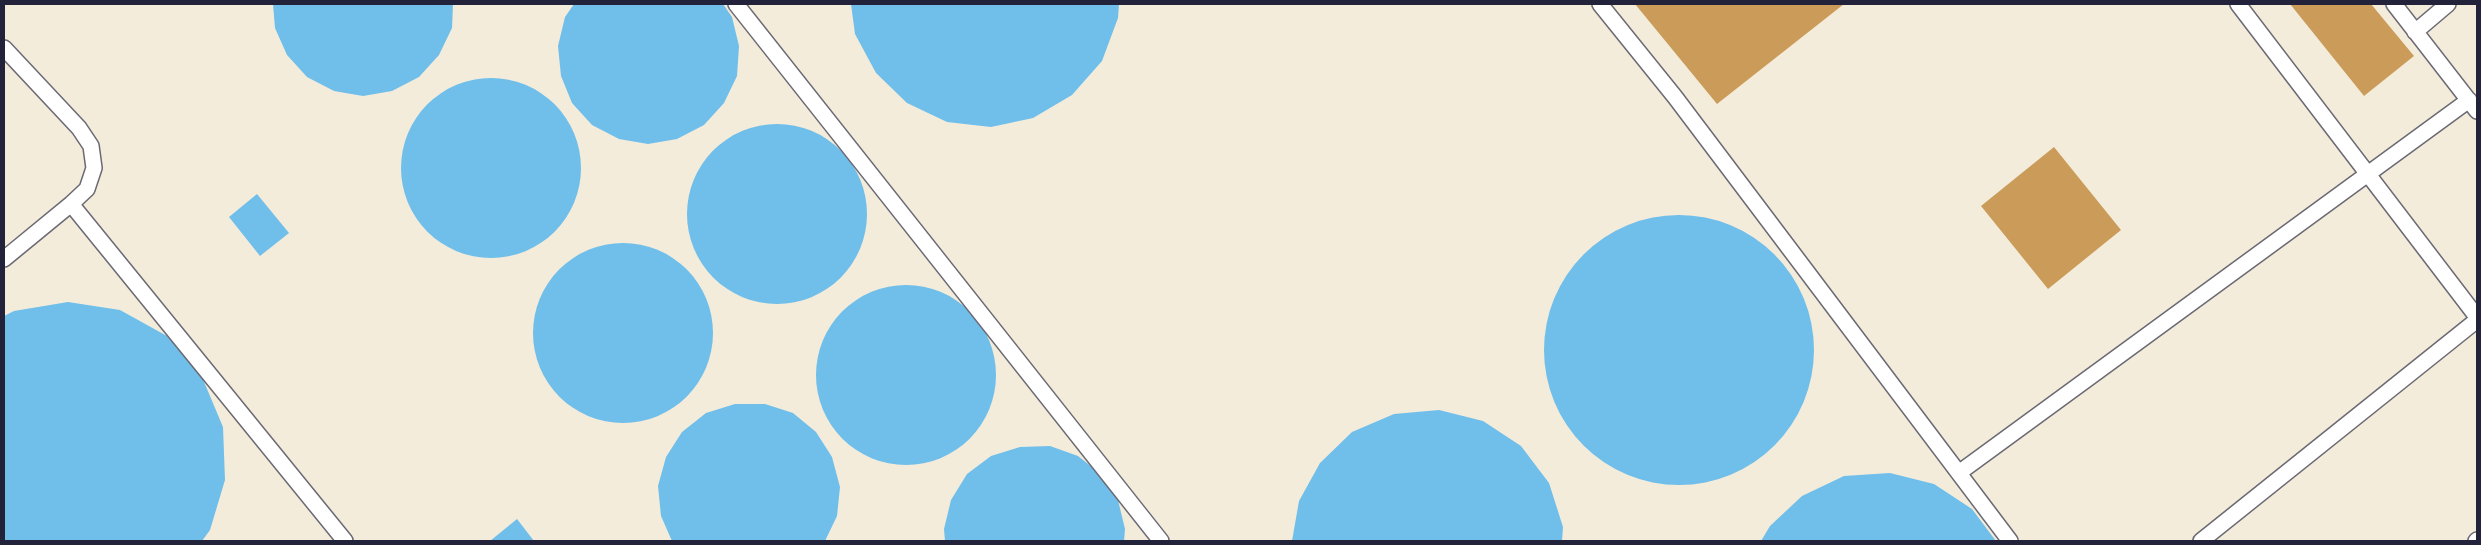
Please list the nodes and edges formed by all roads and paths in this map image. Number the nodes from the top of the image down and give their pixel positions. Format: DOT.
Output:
graph roads {
  1 [pos="736,4"];
  2 [pos="1600,4"];
  3 [pos="2238,4"];
  4 [pos="2394,4"];
  5 [pos="2448,4"];
  6 [pos="2415,32"];
  7 [pos="4,48"];
  8 [pos="2473,106"];
  9 [pos="2369,174"];
  10 [pos="71,204"];
  11 [pos="4,259"];
  12 [pos="2477,318"];
  13 [pos="1960,472"];
  14 [pos="345,541"];
  15 [pos="1161,541"];
  16 [pos="2010,541"];
  17 [pos="2201,541"];
  1 -- 15 [label="lane"];
  2 -- 13 [label="lane"];
  3 -- 9 [label="lane"];
  4 -- 6 [label="lane"];
  5 -- 6 [label="lane"];
  6 -- 8 [label="lane"];
  7 -- 10 [label="lane"];
  8 -- 9 [label="lane"];
  9 -- 12 [label="lane"];
  9 -- 13 [label="lane"];
  10 -- 11 [label="lane"];
  10 -- 14 [label="lane"];
  12 -- 17 [label="lane"];
  13 -- 16 [label="lane"];
}
